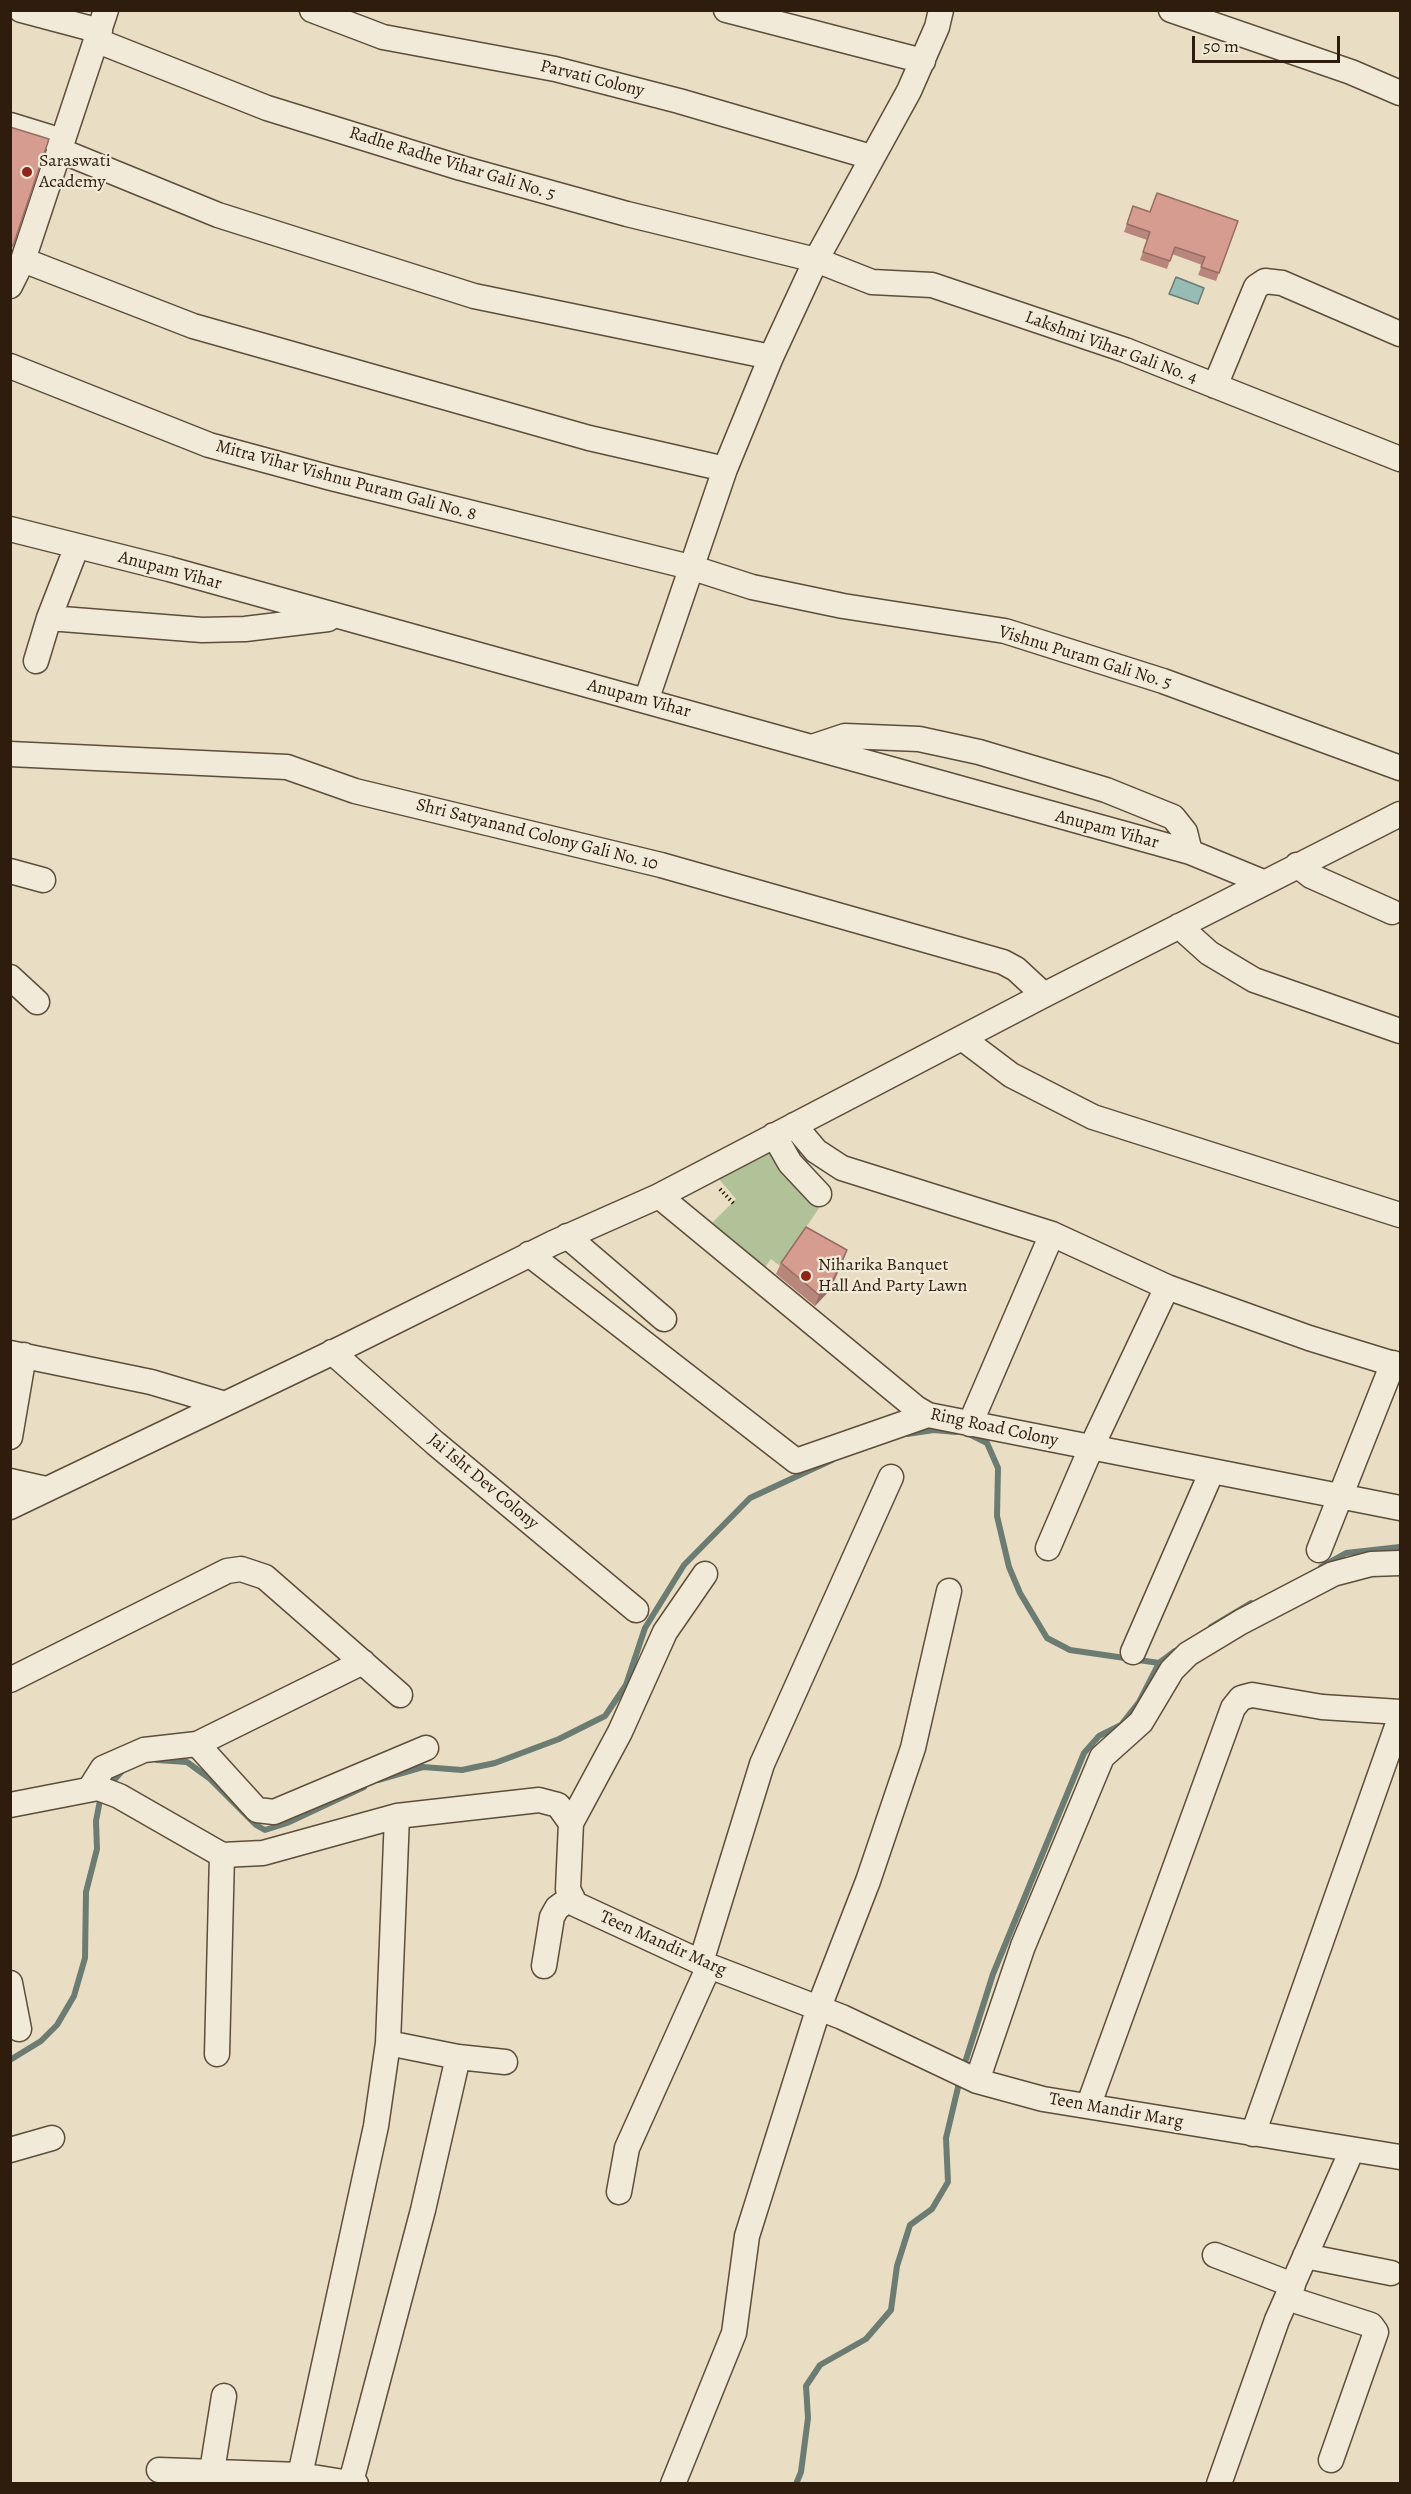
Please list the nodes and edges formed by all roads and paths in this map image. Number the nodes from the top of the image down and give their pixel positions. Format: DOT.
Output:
graph roads {
  1 [pos="21,10"];
  2 [pos="312,10"];
  3 [pos="726,10"];
  4 [pos="941,10"];
  5 [pos="1171,10"];
  6 [pos="101,27"];
  7 [pos="922,61"];
  8 [pos="1401,93"];
  9 [pos="10,125"];
  10 [pos="61,145"];
  11 [pos="871,157"];
  12 [pos="23,260"];
  13 [pos="816,260"];
  14 [pos="10,286"];
  15 [pos="1401,334"];
  16 [pos="771,357"];
  17 [pos="10,366"];
  18 [pos="1215,386"];
  19 [pos="1401,459"];
  20 [pos="725,469"];
  21 [pos="10,529"];
  22 [pos="77,546"];
  23 [pos="690,567"];
  24 [pos="49,618"];
  25 [pos="339,618"];
  26 [pos="36,661"];
  27 [pos="646,701"];
  28 [pos="813,747"];
  29 [pos="10,754"];
  30 [pos="1401,768"];
  31 [pos="1401,814"];
  32 [pos="1190,852"];
  33 [pos="1297,865"];
  34 [pos="10,871"];
  35 [pos="43,880"];
  36 [pos="1263,882"];
  37 [pos="1392,912"];
  38 [pos="1179,926"];
  39 [pos="10,978"];
  40 [pos="1044,995"];
  41 [pos="37,1002"];
  42 [pos="1401,1031"];
  43 [pos="962,1038"];
  44 [pos="784,1130"];
  45 [pos="819,1194"];
  46 [pos="660,1196"];
  47 [pos="1401,1215"];
  48 [pos="1052,1234"];
  49 [pos="567,1236"];
  50 [pos="529,1254"];
  51 [pos="1167,1287"];
  52 [pos="664,1319"];
  53 [pos="332,1352"];
  54 [pos="17,1354"];
  55 [pos="1397,1364"];
  56 [pos="225,1404"];
  57 [pos="928,1415"];
  58 [pos="970,1424"];
  59 [pos="10,1437"];
  60 [pos="1091,1448"];
  61 [pos="1212,1471"];
  62 [pos="891,1477"];
  63 [pos="10,1481"];
  64 [pos="46,1489"];
  65 [pos="1340,1495"];
  66 [pos="10,1507"];
  67 [pos="1401,1508"];
  68 [pos="1048,1548"];
  69 [pos="1319,1550"];
  70 [pos="1401,1563"];
  71 [pos="705,1574"];
  72 [pos="949,1591"];
  73 [pos="636,1610"];
  74 [pos="1133,1652"];
  75 [pos="363,1662"];
  76 [pos="10,1680"];
  77 [pos="400,1695"];
  78 [pos="1401,1712"];
  79 [pos="1401,1718"];
  80 [pos="197,1744"];
  81 [pos="426,1748"];
  82 [pos="102,1790"];
  83 [pos="10,1804"];
  84 [pos="397,1816"];
  85 [pos="571,1823"];
  86 [pos="222,1855"];
  87 [pos="572,1897"];
  88 [pos="705,1964"];
  89 [pos="544,1966"];
  90 [pos="10,1983"];
  91 [pos="819,2007"];
  92 [pos="19,2029"];
  93 [pos="388,2043"];
  94 [pos="217,2054"];
  95 [pos="458,2057"];
  96 [pos="505,2062"];
  97 [pos="968,2077"];
  98 [pos="1089,2104"];
  99 [pos="1253,2134"];
  100 [pos="52,2138"];
  101 [pos="10,2150"];
  102 [pos="1352,2150"];
  103 [pos="1401,2157"];
  104 [pos="619,2192"];
  105 [pos="1215,2254"];
  106 [pos="1305,2256"];
  107 [pos="1391,2273"];
  108 [pos="1290,2291"];
  109 [pos="224,2396"];
  110 [pos="1331,2460"];
  111 [pos="159,2470"];
  112 [pos="212,2471"];
  113 [pos="300,2475"];
  114 [pos="354,2483"];
  115 [pos="672,2484"];
  116 [pos="1219,2484"];
  1 -- 6 [label="street, Radhe Radhe Vihar Gali No. 5"];
  2 -- 11 [label="street, Parvati Colony"];
  3 -- 7 [label="street"];
  4 -- 7 [label="street"];
  5 -- 8 [label="street"];
  6 -- 10 [label="street"];
  6 -- 13 [label="street, Radhe Radhe Vihar Gali No. 5"];
  7 -- 11 [label="street"];
  9 -- 10 [label="street"];
  10 -- 12 [label="street"];
  10 -- 16 [label="street"];
  11 -- 13 [label="street"];
  12 -- 14 [label="street"];
  12 -- 20 [label="street"];
  13 -- 16 [label="street"];
  13 -- 18 [label="street, Lakshmi Vihar Gali No. 4"];
  15 -- 18 [label="street"];
  16 -- 20 [label="street"];
  17 -- 23 [label="street, Mitra Vihar Vishnu Puram Gali No. 8"];
  18 -- 19 [label="street, Lakshmi Vihar Gali No. 4"];
  20 -- 23 [label="street"];
  21 -- 22 [label="street, Anupam Vihar"];
  22 -- 24 [label="street"];
  22 -- 25 [label="street, Anupam Vihar"];
  23 -- 27 [label="street"];
  23 -- 30 [label="street, Vishnu Puram Gali No. 5"];
  24 -- 25 [label="street"];
  24 -- 26 [label="street"];
  25 -- 27 [label="street, Anupam Vihar"];
  27 -- 28 [label="street, Anupam Vihar"];
  28 -- 32 [label="street, Anupam Vihar"];
  28 -- 32 [label="street"];
  29 -- 40 [label="street, Shri Satyanand Colony Gali No. 10"];
  31 -- 33 [label="street"];
  32 -- 36 [label="street, Anupam Vihar"];
  33 -- 36 [label="street"];
  33 -- 37 [label="street"];
  34 -- 35 [label="street"];
  36 -- 38 [label="street"];
  38 -- 40 [label="street"];
  38 -- 42 [label="street"];
  39 -- 41 [label="street"];
  40 -- 43 [label="street"];
  43 -- 44 [label="street"];
  43 -- 47 [label="street"];
  44 -- 45 [label="street"];
  44 -- 46 [label="street"];
  44 -- 48 [label="street"];
  46 -- 49 [label="street"];
  46 -- 57 [label="street, Ring Road Colony"];
  48 -- 51 [label="street"];
  48 -- 58 [label="street"];
  49 -- 50 [label="street"];
  49 -- 52 [label="street"];
  50 -- 53 [label="street"];
  50 -- 57 [label="street"];
  51 -- 55 [label="street"];
  51 -- 60 [label="street"];
  53 -- 56 [label="street"];
  53 -- 73 [label="street, Jai Isht Dev Colony"];
  54 -- 56 [label="street"];
  54 -- 59 [label="street"];
  55 -- 65 [label="street"];
  56 -- 64 [label="street"];
  57 -- 58 [label="street, Ring Road Colony"];
  58 -- 60 [label="street, Ring Road Colony"];
  60 -- 61 [label="street, Ring Road Colony"];
  60 -- 68 [label="street"];
  61 -- 65 [label="street, Ring Road Colony"];
  61 -- 74 [label="street"];
  62 -- 88 [label="street"];
  63 -- 64 [label="street"];
  64 -- 66 [label="street"];
  65 -- 67 [label="street, Ring Road Colony"];
  65 -- 69 [label="street"];
  70 -- 97 [label="street"];
  71 -- 85 [label="street"];
  72 -- 91 [label="street"];
  75 -- 76 [label="street"];
  75 -- 77 [label="street"];
  75 -- 80 [label="street"];
  78 -- 98 [label="street"];
  79 -- 99 [label="street"];
  80 -- 81 [label="street"];
  80 -- 82 [label="street"];
  82 -- 83 [label="street"];
  82 -- 86 [label="street"];
  84 -- 85 [label="street"];
  84 -- 86 [label="street"];
  84 -- 93 [label="street"];
  85 -- 87 [label="street"];
  86 -- 94 [label="street"];
  87 -- 88 [label="street, Teen Mandir Marg"];
  87 -- 89 [label="street"];
  88 -- 91 [label="street, Teen Mandir Marg"];
  88 -- 104 [label="street"];
  90 -- 92 [label="street"];
  91 -- 97 [label="street, Teen Mandir Marg"];
  91 -- 115 [label="street"];
  93 -- 95 [label="street"];
  93 -- 113 [label="street"];
  95 -- 96 [label="street"];
  95 -- 114 [label="street"];
  97 -- 98 [label="street, Teen Mandir Marg"];
  98 -- 99 [label="street, Teen Mandir Marg"];
  99 -- 102 [label="street, Teen Mandir Marg"];
  100 -- 101 [label="street"];
  102 -- 103 [label="street, Teen Mandir Marg"];
  102 -- 106 [label="street"];
  105 -- 108 [label="street"];
  106 -- 107 [label="street"];
  106 -- 108 [label="street"];
  108 -- 110 [label="street"];
  108 -- 116 [label="street"];
  109 -- 112 [label="street"];
  111 -- 112 [label="street"];
  112 -- 113 [label="street"];
  113 -- 114 [label="street"];
}
